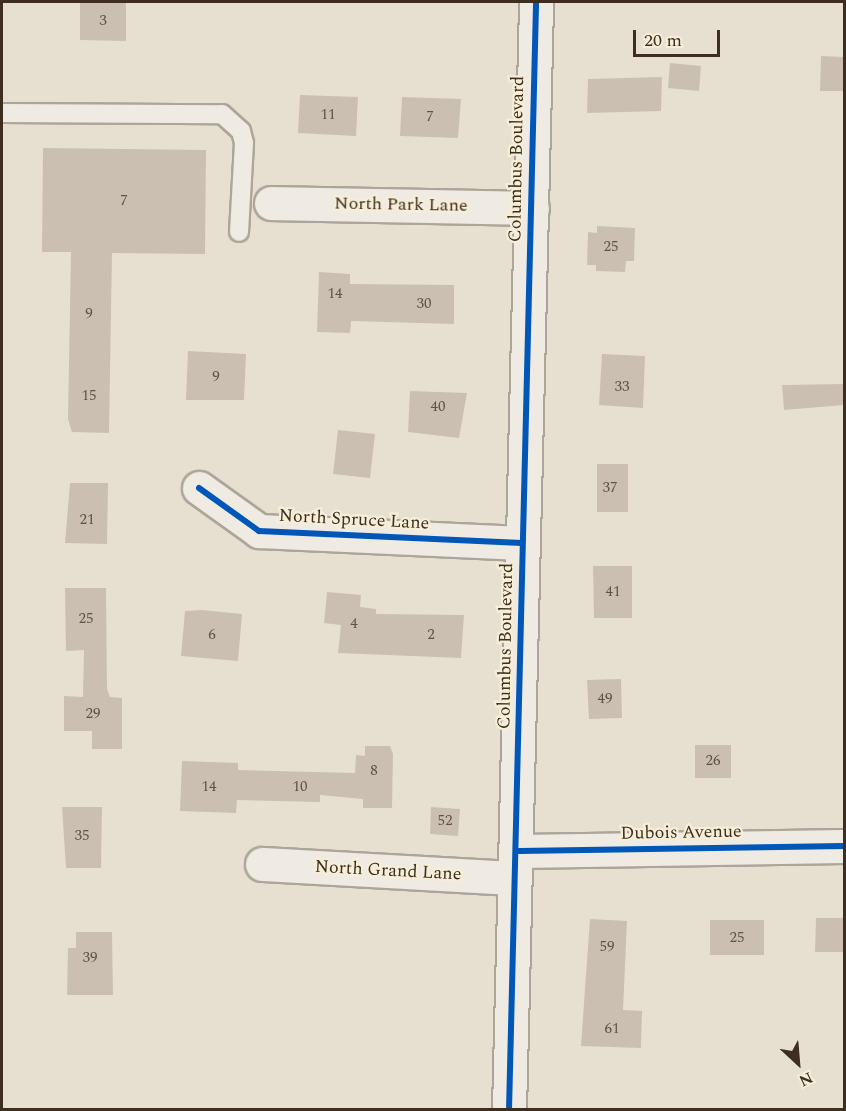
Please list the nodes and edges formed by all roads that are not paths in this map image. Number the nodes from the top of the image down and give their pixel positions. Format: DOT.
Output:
graph roads {
  1 [pos="536,2"];
  2 [pos="2,113"];
  3 [pos="271,203"];
  4 [pos="532,208"];
  5 [pos="239,232"];
  6 [pos="199,488"];
  7 [pos="522,543"];
  8 [pos="844,846"];
  9 [pos="262,864"];
  10 [pos="516,865"];
  11 [pos="509,1110"];
  1 -- 4 [label="street, Columbus Boulevard"];
  2 -- 5 [label="lane"];
  3 -- 4 [label="street, North Park Lane"];
  4 -- 7 [label="street, Columbus Boulevard"];
  6 -- 7 [label="street, North Spruce Lane"];
  7 -- 10 [label="street, Columbus Boulevard"];
  8 -- 10 [label="street, Dubois Avenue"];
  9 -- 10 [label="street, North Grand Lane"];
  10 -- 11 [label="street, Columbus Boulevard"];
}
